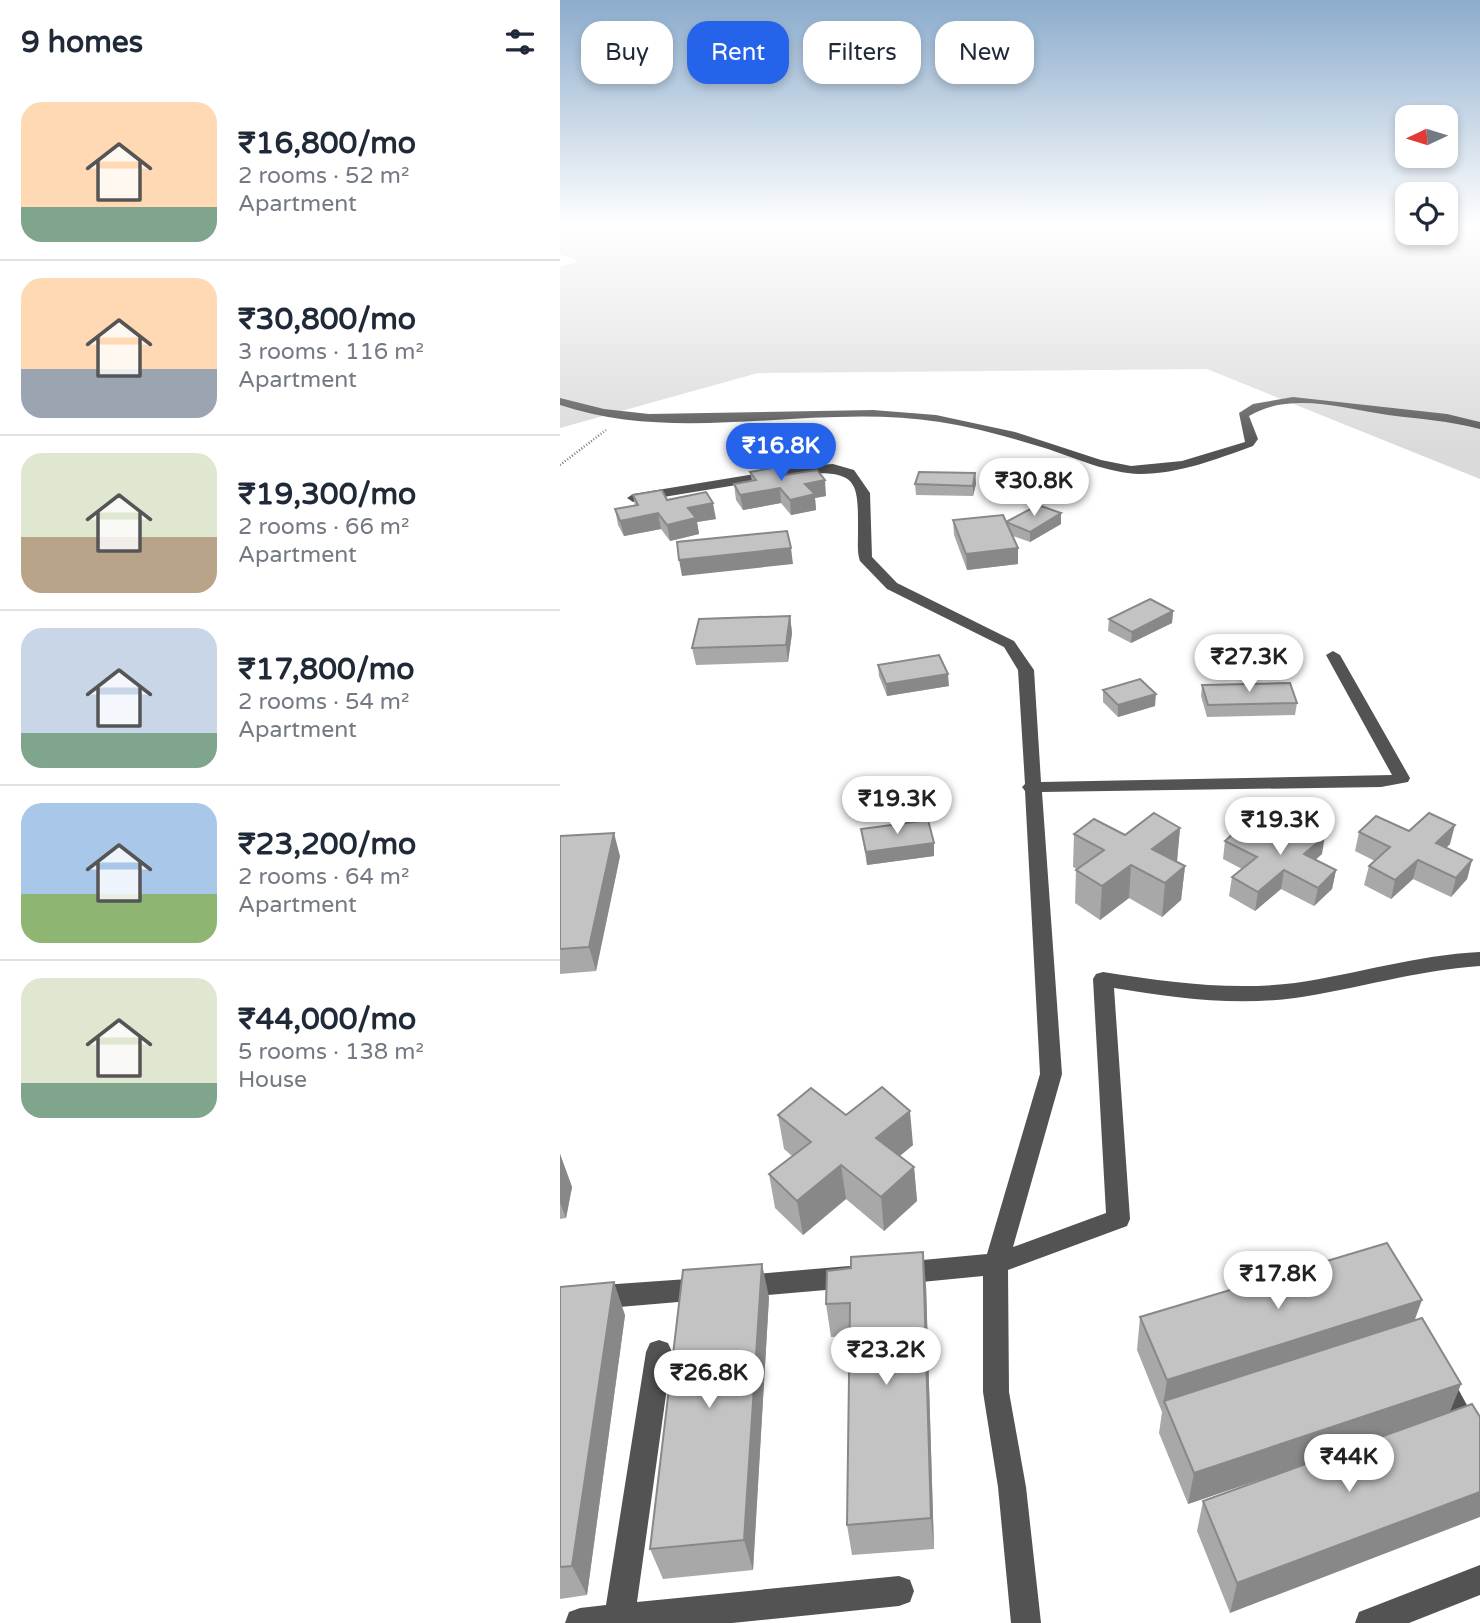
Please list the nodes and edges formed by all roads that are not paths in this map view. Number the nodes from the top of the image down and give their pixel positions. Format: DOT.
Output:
graph roads {
  1 [pos="560,401"];
  2 [pos="1480,426"];
  3 [pos="633,498"];
  4 [pos="1333,655"];
  5 [pos="1031,788"];
  6 [pos="1480,959"];
  7 [pos="996,1264"];
  8 [pos="560,1300"];
  9 [pos="659,1352"];
  10 [pos="1431,1362"];
  11 [pos="1480,1457"];
  12 [pos="1480,1580"];
  13 [pos="899,1591"];
  14 [pos="619,1621"];
  15 [pos="580,1623"];
  16 [pos="1026,1623"];
  17 [pos="1370,1623"];
  1 -- 2 [label="street"];
  3 -- 5 [label="street"];
  4 -- 5 [label="street"];
  5 -- 7 [label="street"];
  6 -- 7 [label="street"];
  7 -- 8 [label="street"];
  7 -- 16 [label="street"];
  9 -- 14 [label="street"];
  10 -- 11 [label="street"];
  12 -- 17 [label="street"];
  13 -- 14 [label="street"];
  14 -- 15 [label="street"];
}
